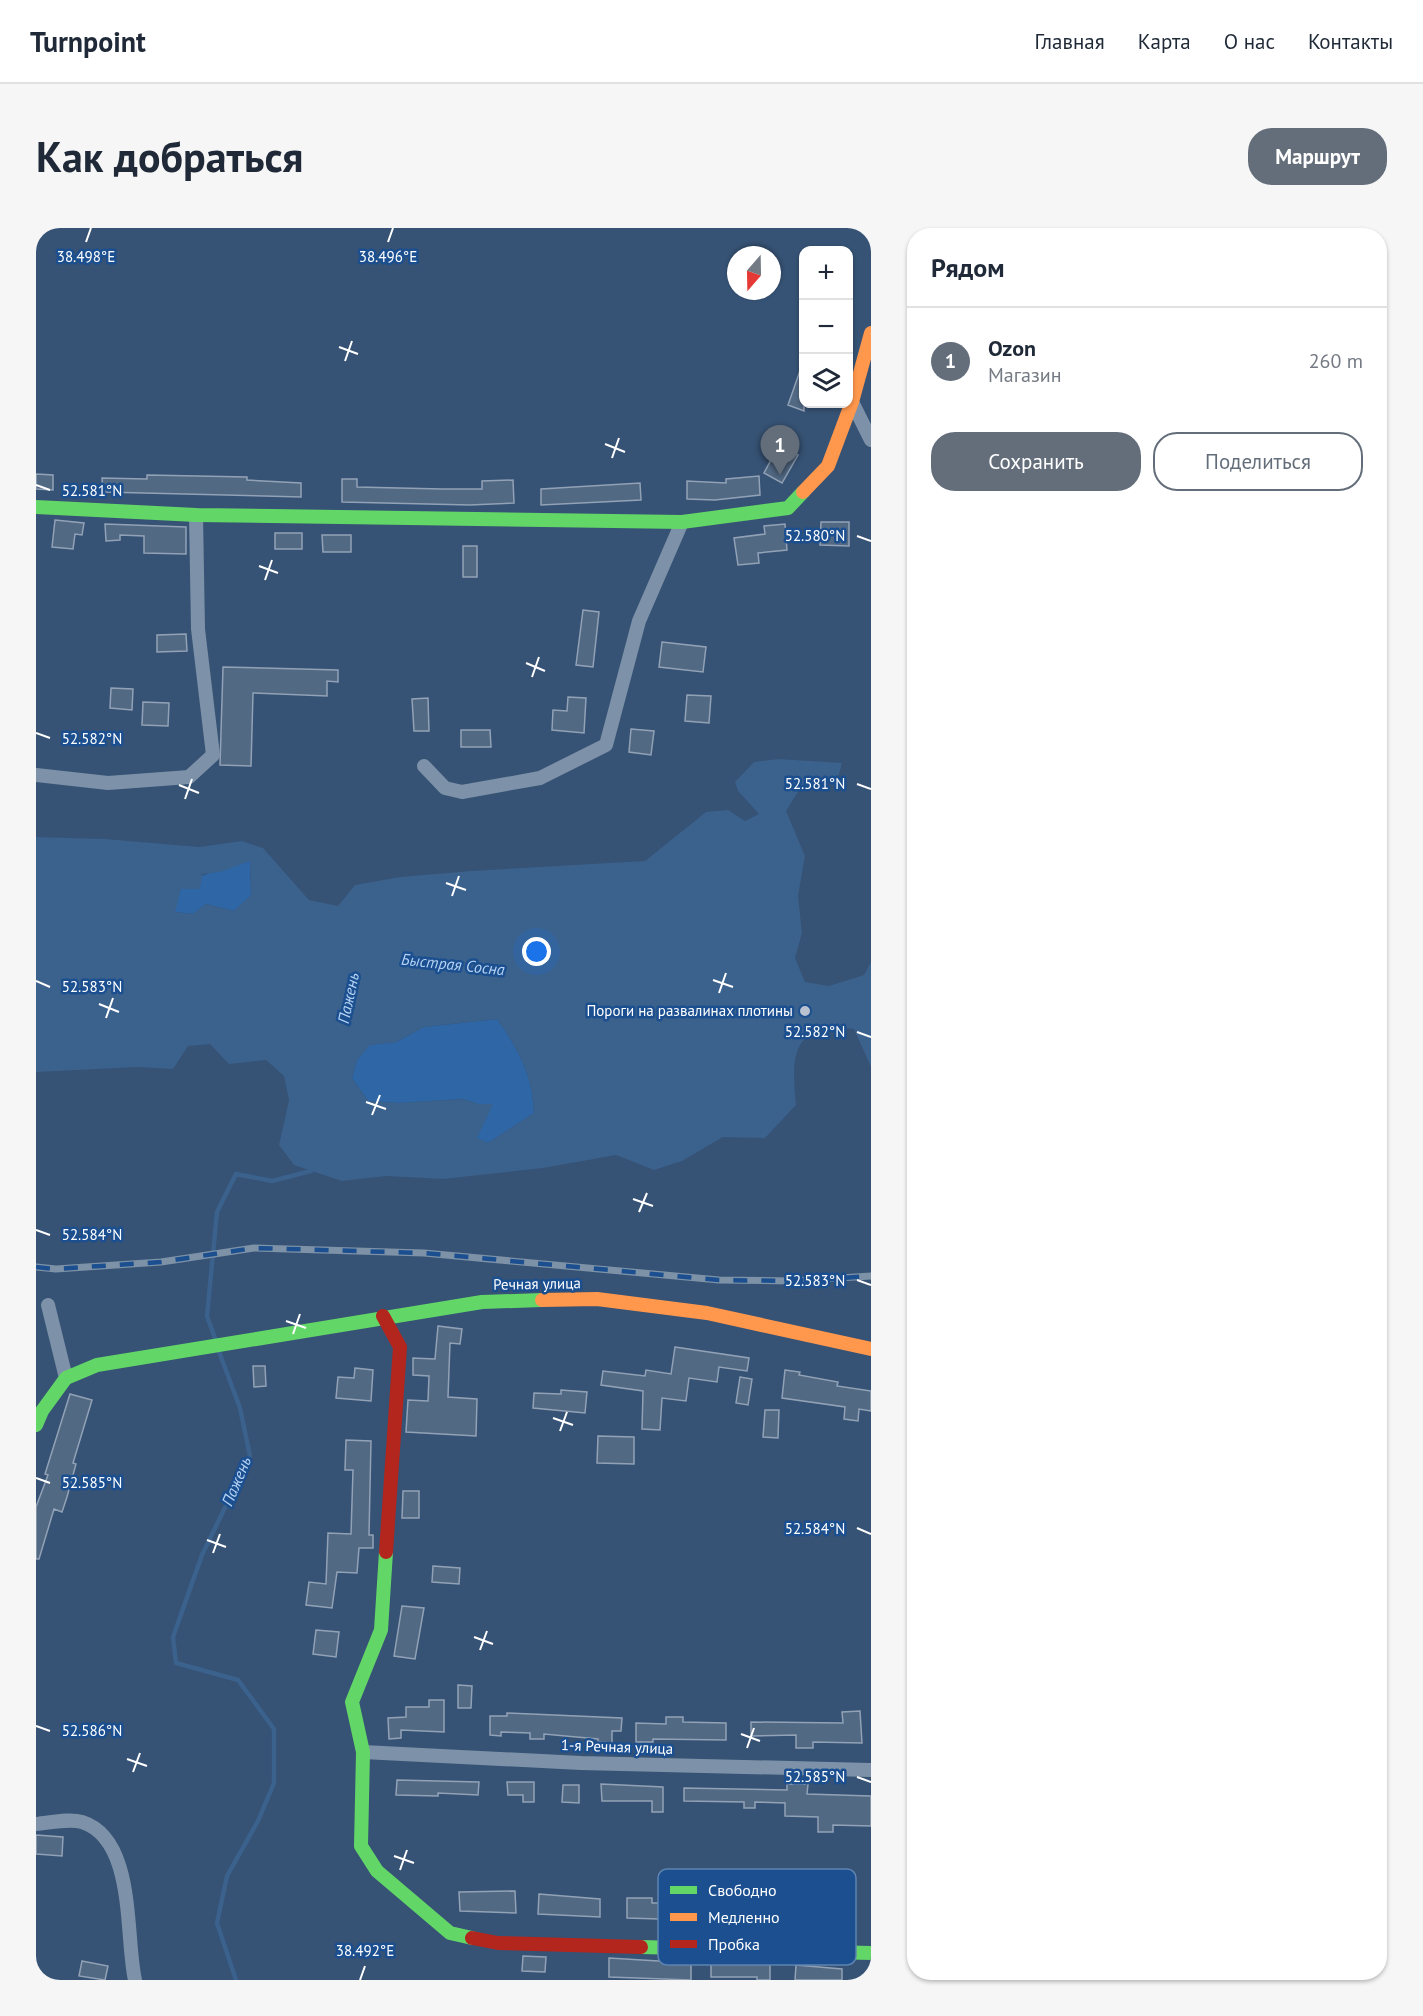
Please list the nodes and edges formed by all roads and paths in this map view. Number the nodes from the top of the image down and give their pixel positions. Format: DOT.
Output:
graph roads {
  1 [pos="871,333"];
  2 [pos="853,398"];
  3 [pos="853,404"];
  4 [pos="850,408"];
  5 [pos="871,437"];
  6 [pos="36,507"];
  7 [pos="196,515"];
  8 [pos="682,522"];
  9 [pos="424,766"];
  10 [pos="36,775"];
  11 [pos="48,1305"];
  12 [pos="383,1316"];
  13 [pos="871,1348"];
  14 [pos="66,1377"];
  15 [pos="39,1410"];
  16 [pos="36,1425"];
  17 [pos="363,1752"];
  18 [pos="871,1770"];
  19 [pos="36,1824"];
  20 [pos="658,1947"];
  21 [pos="856,1953"];
  22 [pos="871,1953"];
  23 [pos="135,1980"];
  1 -- 2 [label="street"];
  3 -- 5 [label="street"];
  4 -- 8 [label="street"];
  6 -- 7 [label="street"];
  7 -- 8 [label="street"];
  7 -- 10 [label="street"];
  8 -- 9 [label="street"];
  11 -- 14 [label="street"];
  12 -- 13 [label="street, Речная улица"];
  12 -- 14 [label="street, Речная улица"];
  12 -- 17 [label="street"];
  14 -- 15 [label="street"];
  15 -- 16 [label="street"];
  17 -- 18 [label="street, 1-я Речная улица"];
  17 -- 20 [label="street"];
  19 -- 23 [label="street"];
  21 -- 22 [label="street"];
}
